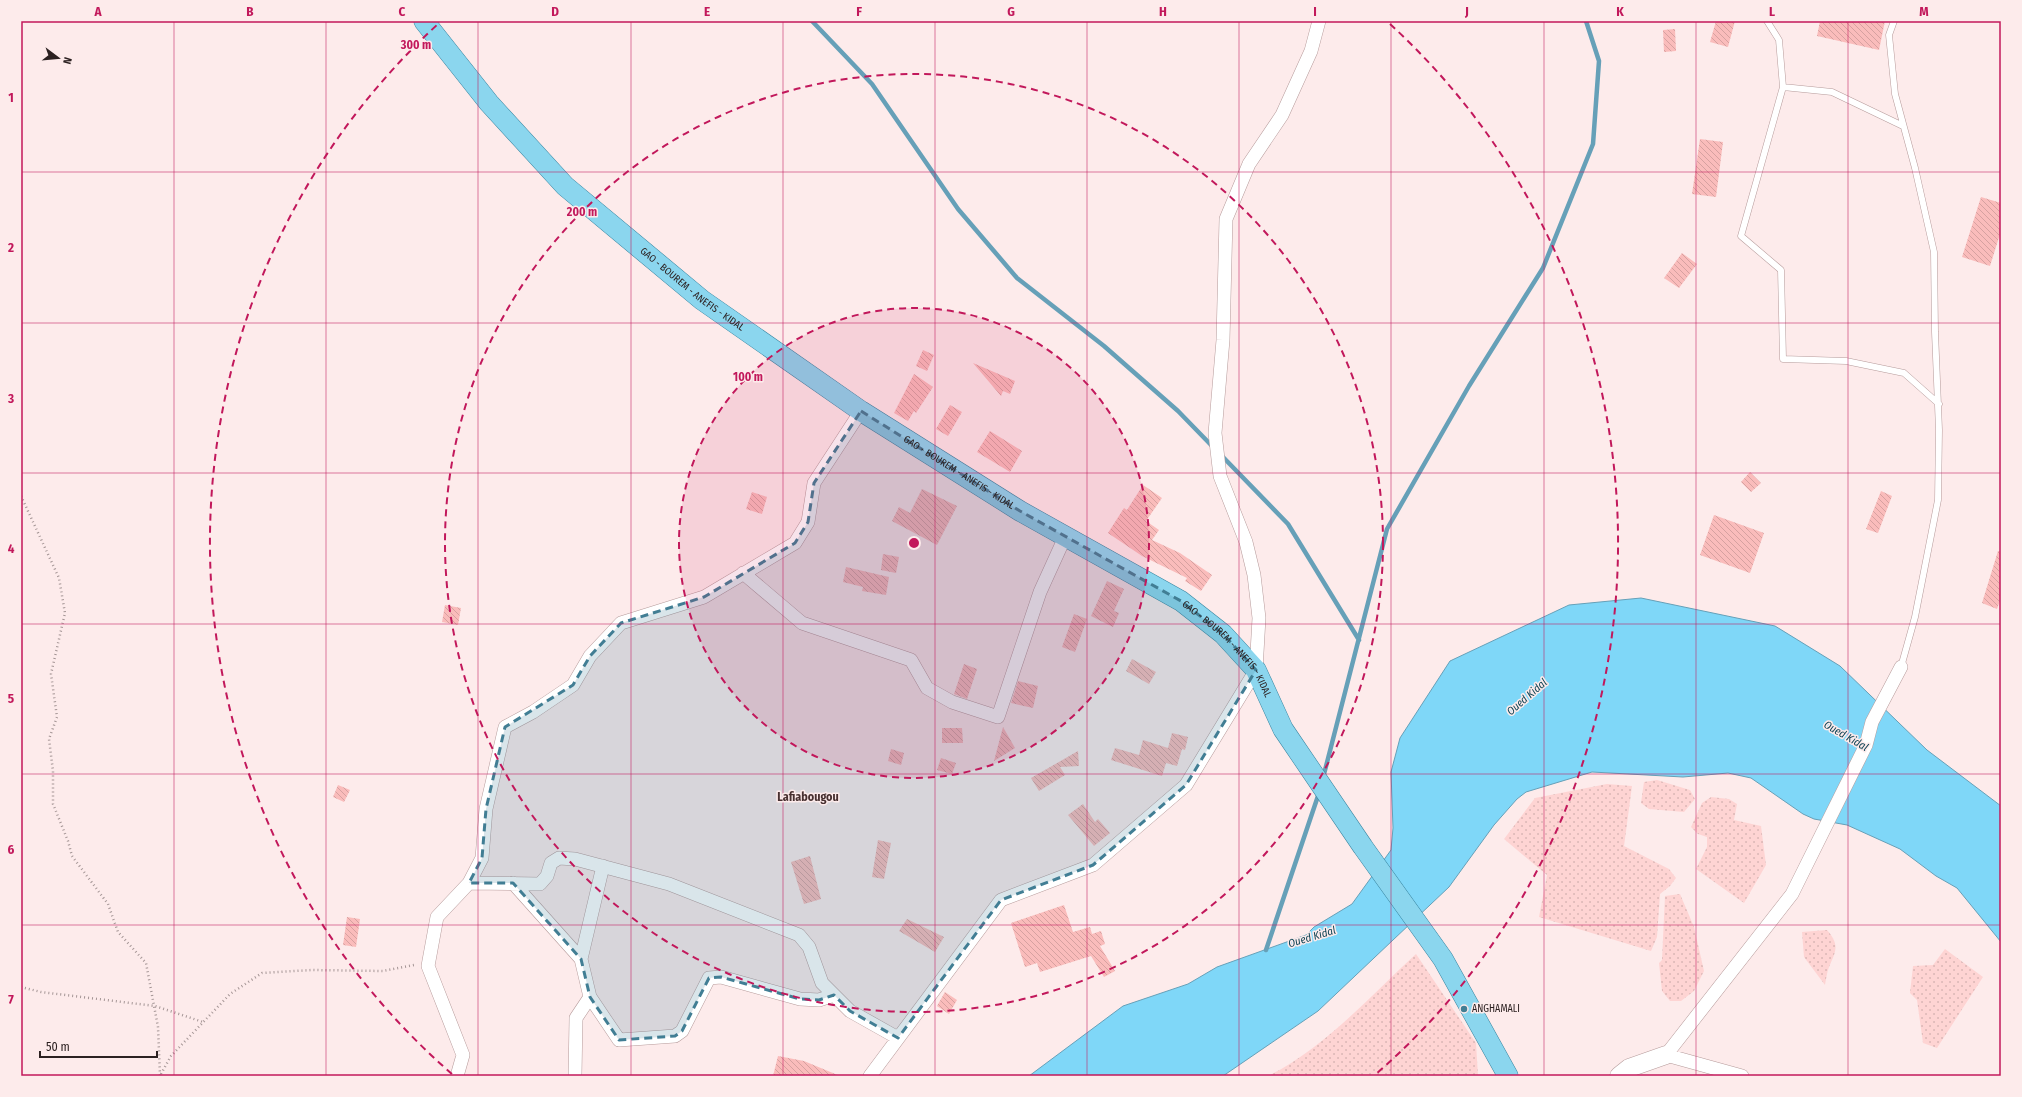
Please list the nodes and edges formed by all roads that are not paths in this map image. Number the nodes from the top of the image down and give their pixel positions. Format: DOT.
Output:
graph roads {
  1 [pos="424,21"];
  2 [pos="1319,21"];
  3 [pos="1767,21"];
  4 [pos="1894,21"];
  5 [pos="1783,87"];
  6 [pos="1903,126"];
  7 [pos="1939,404"];
  8 [pos="861,412"];
  9 [pos="1065,536"];
  10 [pos="743,573"];
  11 [pos="1901,667"];
  12 [pos="1256,670"];
  13 [pos="604,866"];
  14 [pos="469,883"];
  15 [pos="513,883"];
  16 [pos="581,959"];
  17 [pos="834,995"];
  18 [pos="590,997"];
  19 [pos="898,1038"];
  20 [pos="1666,1055"];
  21 [pos="457,1076"];
  22 [pos="575,1076"];
  23 [pos="870,1076"];
  24 [pos="1508,1076"];
  25 [pos="1619,1076"];
  26 [pos="1742,1076"];
  1 -- 8 [label="main road, GAO - BOUREM - ANEFIS - KIDAL"];
  2 -- 12 [label="street"];
  3 -- 5 [label="lane"];
  4 -- 6 [label="lane"];
  5 -- 6 [label="lane"];
  5 -- 7 [label="lane"];
  6 -- 7 [label="lane"];
  7 -- 11 [label="lane"];
  8 -- 9 [label="main road, GAO - BOUREM - ANEFIS - KIDAL"];
  8 -- 10 [label="street"];
  9 -- 10 [label="street"];
  9 -- 12 [label="main road, GAO - BOUREM - ANEFIS - KIDAL"];
  10 -- 14 [label="street"];
  11 -- 20 [label="street"];
  12 -- 19 [label="street"];
  12 -- 24 [label="main road, GAO - BOUREM - ANEFIS - KIDAL"];
  13 -- 15 [label="street"];
  13 -- 16 [label="street"];
  13 -- 17 [label="street"];
  14 -- 15 [label="street"];
  14 -- 21 [label="street"];
  15 -- 16 [label="street"];
  16 -- 18 [label="street"];
  17 -- 18 [label="street"];
  17 -- 19 [label="street"];
  18 -- 22 [label="street"];
  19 -- 23 [label="street"];
  20 -- 25 [label="street"];
  20 -- 26 [label="street"];
}
